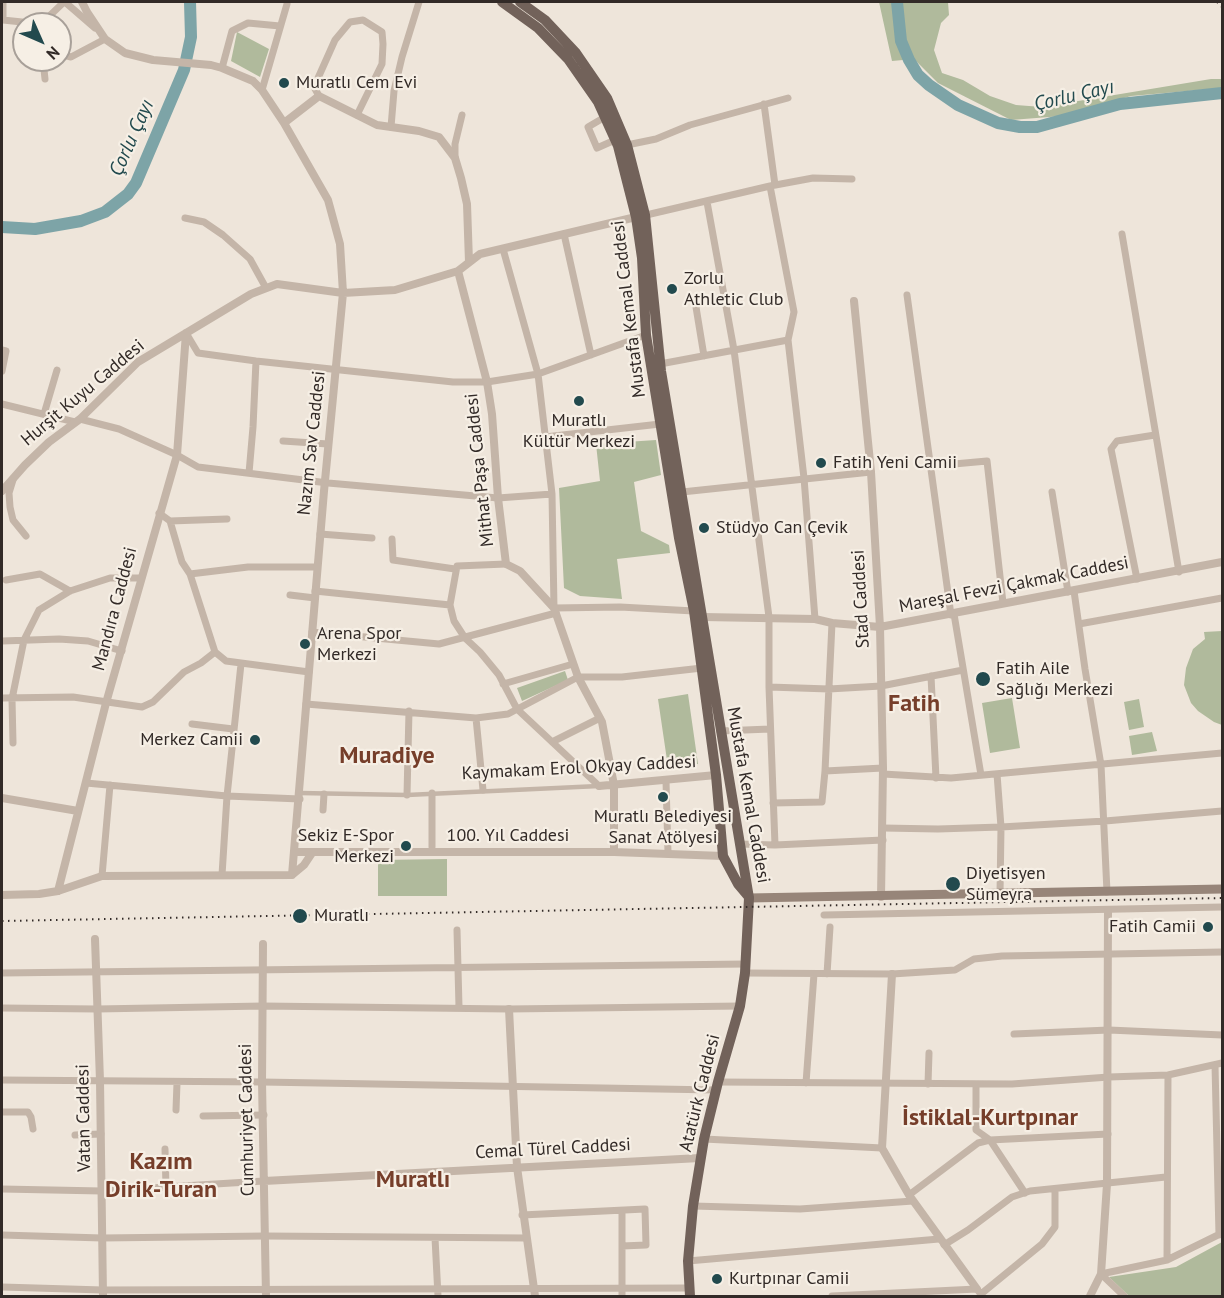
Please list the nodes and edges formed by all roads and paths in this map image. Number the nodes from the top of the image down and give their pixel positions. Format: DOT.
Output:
graph roads {
  1 [pos="3,2"];
  2 [pos="65,2"];
  3 [pos="82,2"];
  4 [pos="420,2"];
  5 [pos="502,2"];
  6 [pos="520,2"];
  7 [pos="287,4"];
  8 [pos="12,21"];
  9 [pos="280,26"];
  10 [pos="103,37"];
  11 [pos="72,56"];
  12 [pos="222,68"];
  13 [pos="44,72"];
  14 [pos="45,79"];
  15 [pos="262,90"];
  16 [pos="319,96"];
  17 [pos="788,98"];
  18 [pos="764,104"];
  19 [pos="357,115"];
  20 [pos="462,116"];
  21 [pos="605,117"];
  22 [pos="284,123"];
  23 [pos="391,127"];
  24 [pos="615,140"];
  25 [pos="627,145"];
  26 [pos="455,158"];
  27 [pos="852,179"];
  28 [pos="773,185"];
  29 [pos="706,202"];
  30 [pos="641,216"];
  31 [pos="185,218"];
  32 [pos="564,234"];
  33 [pos="1122,234"];
  34 [pos="502,249"];
  35 [pos="469,262"];
  36 [pos="458,271"];
  37 [pos="266,288"];
  38 [pos="343,293"];
  39 [pos="907,295"];
  40 [pos="695,301"];
  41 [pos="854,301"];
  42 [pos="186,333"];
  43 [pos="646,335"];
  44 [pos="788,340"];
  45 [pos="2,350"];
  46 [pos="734,350"];
  47 [pos="591,354"];
  48 [pos="704,356"];
  49 [pos="256,361"];
  50 [pos="660,364"];
  51 [pos="337,369"];
  52 [pos="57,370"];
  53 [pos="2,371"];
  54 [pos="538,374"];
  55 [pos="487,382"];
  56 [pos="2,405"];
  57 [pos="44,414"];
  58 [pos="78,420"];
  59 [pos="660,424"];
  60 [pos="1155,435"];
  61 [pos="545,437"];
  62 [pos="283,441"];
  63 [pos="328,444"];
  64 [pos="177,455"];
  65 [pos="932,466"];
  66 [pos="871,472"];
  67 [pos="249,473"];
  68 [pos="13,478"];
  69 [pos="674,478"];
  70 [pos="804,478"];
  71 [pos="324,483"];
  72 [pos="751,483"];
  73 [pos="2,491"];
  74 [pos="682,492"];
  75 [pos="1052,492"];
  76 [pos="552,494"];
  77 [pos="498,498"];
  78 [pos="159,513"];
  79 [pos="227,519"];
  80 [pos="170,521"];
  81 [pos="320,534"];
  82 [pos="26,536"];
  83 [pos="372,538"];
  84 [pos="684,538"];
  85 [pos="392,539"];
  86 [pos="1222,562"];
  87 [pos="506,564"];
  88 [pos="317,567"];
  89 [pos="456,567"];
  90 [pos="1179,572"];
  91 [pos="190,574"];
  92 [pos="141,578"];
  93 [pos="1137,579"];
  94 [pos="6,580"];
  95 [pos="70,591"];
  96 [pos="1071,591"];
  97 [pos="315,594"];
  98 [pos="290,595"];
  99 [pos="1222,598"];
  100 [pos="1003,603"];
  101 [pos="450,604"];
  102 [pos="555,610"];
  103 [pos="699,614"];
  104 [pos="953,614"];
  105 [pos="769,617"];
  106 [pos="815,619"];
  107 [pos="832,623"];
  108 [pos="1079,624"];
  109 [pos="880,627"];
  110 [pos="312,632"];
  111 [pos="465,638"];
  112 [pos="24,640"];
  113 [pos="2,641"];
  114 [pos="122,651"];
  115 [pos="215,652"];
  116 [pos="241,664"];
  117 [pos="573,664"];
  118 [pos="702,668"];
  119 [pos="963,670"];
  120 [pos="309,672"];
  121 [pos="931,676"];
  122 [pos="578,677"];
  123 [pos="502,684"];
  124 [pos="881,686"];
  125 [pos="768,687"];
  126 [pos="829,689"];
  127 [pos="2,698"];
  128 [pos="12,699"];
  129 [pos="106,703"];
  130 [pos="306,704"];
  131 [pos="517,709"];
  132 [pos="409,711"];
  133 [pos="600,717"];
  134 [pos="476,718"];
  135 [pos="192,724"];
  136 [pos="233,729"];
  137 [pos="770,729"];
  138 [pos="720,731"];
  139 [pos="552,742"];
  140 [pos="13,743"];
  141 [pos="1222,753"];
  142 [pos="1101,765"];
  143 [pos="825,771"];
  144 [pos="883,771"];
  145 [pos="998,774"];
  146 [pos="981,775"];
  147 [pos="716,776"];
  148 [pos="936,778"];
  149 [pos="666,781"];
  150 [pos="86,783"];
  151 [pos="110,785"];
  152 [pos="614,785"];
  153 [pos="599,786"];
  154 [pos="483,790"];
  155 [pos="432,793"];
  156 [pos="324,794"];
  157 [pos="407,795"];
  158 [pos="227,796"];
  159 [pos="300,796"];
  160 [pos="2,798"];
  161 [pos="773,803"];
  162 [pos="323,810"];
  163 [pos="78,811"];
  164 [pos="1222,811"];
  165 [pos="1105,821"];
  166 [pos="1001,826"];
  167 [pos="883,828"];
  168 [pos="883,840"];
  169 [pos="739,844"];
  170 [pos="775,845"];
  171 [pos="432,847"];
  172 [pos="294,852"];
  173 [pos="614,852"];
  174 [pos="312,853"];
  175 [pos="668,853"];
  176 [pos="724,856"];
  177 [pos="743,864"];
  178 [pos="222,875"];
  179 [pos="102,876"];
  180 [pos="289,876"];
  181 [pos="1222,889"];
  182 [pos="58,891"];
  183 [pos="1107,892"];
  184 [pos="1000,894"];
  185 [pos="2,895"];
  186 [pos="881,897"];
  187 [pos="749,898"];
  188 [pos="1222,907"];
  189 [pos="1108,911"];
  190 [pos="824,915"];
  191 [pos="830,927"];
  192 [pos="457,930"];
  193 [pos="95,939"];
  194 [pos="263,944"];
  195 [pos="1222,952"];
  196 [pos="1109,955"];
  197 [pos="459,968"];
  198 [pos="746,968"];
  199 [pos="264,969"];
  200 [pos="95,972"];
  201 [pos="2,973"];
  202 [pos="814,974"];
  203 [pos="827,974"];
  204 [pos="892,974"];
  205 [pos="263,1006"];
  206 [pos="740,1006"];
  207 [pos="459,1007"];
  208 [pos="2,1008"];
  209 [pos="97,1009"];
  210 [pos="509,1009"];
  211 [pos="1109,1030"];
  212 [pos="1014,1034"];
  213 [pos="1222,1035"];
  214 [pos="929,1053"];
  215 [pos="1222,1063"];
  216 [pos="1215,1065"];
  217 [pos="1168,1075"];
  218 [pos="1109,1077"];
  219 [pos="2,1080"];
  220 [pos="100,1081"];
  221 [pos="262,1082"];
  222 [pos="177,1083"];
  223 [pos="806,1083"];
  224 [pos="884,1084"];
  225 [pos="928,1084"];
  226 [pos="976,1084"];
  227 [pos="717,1086"];
  228 [pos="512,1087"];
  229 [pos="176,1110"];
  230 [pos="2,1112"];
  231 [pos="264,1115"];
  232 [pos="203,1116"];
  233 [pos="33,1129"];
  234 [pos="101,1134"];
  235 [pos="1108,1134"];
  236 [pos="75,1135"];
  237 [pos="704,1139"];
  238 [pos="990,1140"];
  239 [pos="882,1148"];
  240 [pos="165,1149"];
  241 [pos="700,1158"];
  242 [pos="517,1167"];
  243 [pos="1166,1177"];
  244 [pos="264,1181"];
  245 [pos="1107,1184"];
  246 [pos="166,1188"];
  247 [pos="2,1189"];
  248 [pos="1055,1189"];
  249 [pos="102,1191"];
  250 [pos="1025,1193"];
  251 [pos="911,1198"];
  252 [pos="693,1206"];
  253 [pos="622,1210"];
  254 [pos="522,1215"];
  255 [pos="2,1234"];
  256 [pos="1221,1234"];
  257 [pos="265,1236"];
  258 [pos="102,1238"];
  259 [pos="435,1238"];
  260 [pos="526,1238"];
  261 [pos="941,1242"];
  262 [pos="622,1246"];
  263 [pos="1167,1260"];
  264 [pos="688,1262"];
  265 [pos="1101,1274"];
  266 [pos="2,1287"];
  267 [pos="690,1292"];
  268 [pos="103,1293"];
  269 [pos="266,1293"];
  270 [pos="438,1293"];
  271 [pos="534,1293"];
  272 [pos="622,1293"];
  273 [pos="980,1293"];
  274 [pos="832,1296"];
  275 [pos="1090,1296"];
  276 [pos="1124,1296"];
  1 -- 8 [label="street"];
  2 -- 10 [label="street"];
  3 -- 10 [label="street"];
  4 -- 23 [label="street"];
  5 -- 21 [label="main road, Mustafa Kemal Caddesi"];
  6 -- 25 [label="main road, Mustafa Kemal Caddesi"];
  7 -- 9 [label="street"];
  9 -- 12 [label="street"];
  9 -- 15 [label="street"];
  10 -- 11 [label="street"];
  10 -- 12 [label="street, Nazım Sav Caddesi"];
  12 -- 15 [label="street, Nazım Sav Caddesi"];
  13 -- 14 [label="street"];
  15 -- 22 [label="street, Nazım Sav Caddesi"];
  16 -- 19 [label="street"];
  16 -- 19 [label="street"];
  16 -- 22 [label="street"];
  17 -- 18 [label="street"];
  18 -- 25 [label="street"];
  18 -- 28 [label="street"];
  19 -- 23 [label="street"];
  20 -- 26 [label="street"];
  21 -- 24 [label="main road, Mustafa Kemal Caddesi"];
  21 -- 24 [label="street"];
  22 -- 38 [label="street, Nazım Sav Caddesi"];
  23 -- 26 [label="street"];
  24 -- 30 [label="main road, Mustafa Kemal Caddesi"];
  25 -- 30 [label="main road, Mustafa Kemal Caddesi"];
  26 -- 35 [label="street"];
  27 -- 28 [label="street"];
  28 -- 29 [label="street"];
  28 -- 44 [label="street"];
  29 -- 30 [label="street"];
  29 -- 46 [label="street"];
  30 -- 32 [label="street, Hurşit Kuyu Caddesi"];
  30 -- 43 [label="main road, Mustafa Kemal Caddesi"];
  30 -- 50 [label="main road, Mustafa Kemal Caddesi"];
  31 -- 37 [label="street"];
  32 -- 34 [label="street, Hurşit Kuyu Caddesi"];
  32 -- 47 [label="street"];
  33 -- 60 [label="street"];
  34 -- 35 [label="street, Hurşit Kuyu Caddesi"];
  34 -- 54 [label="street"];
  35 -- 36 [label="street, Hurşit Kuyu Caddesi"];
  36 -- 38 [label="street, Hurşit Kuyu Caddesi"];
  36 -- 55 [label="street, Mithat Paşa Caddesi"];
  37 -- 38 [label="street, Hurşit Kuyu Caddesi"];
  37 -- 42 [label="street, Hurşit Kuyu Caddesi"];
  38 -- 51 [label="street, Nazım Sav Caddesi"];
  39 -- 65 [label="street"];
  40 -- 48 [label="street"];
  41 -- 66 [label="street, Stad Caddesi"];
  42 -- 49 [label="street"];
  42 -- 58 [label="street, Hurşit Kuyu Caddesi"];
  42 -- 64 [label="street, Mandıra Caddesi"];
  43 -- 47 [label="street"];
  43 -- 59 [label="main road, Mustafa Kemal Caddesi"];
  44 -- 46 [label="street"];
  44 -- 70 [label="street"];
  45 -- 53 [label="street"];
  46 -- 48 [label="street"];
  46 -- 72 [label="street"];
  47 -- 54 [label="street"];
  48 -- 50 [label="street"];
  49 -- 51 [label="street"];
  49 -- 67 [label="street"];
  50 -- 69 [label="main road, Mustafa Kemal Caddesi"];
  51 -- 55 [label="street"];
  51 -- 63 [label="street, Nazım Sav Caddesi"];
  52 -- 57 [label="street"];
  54 -- 55 [label="street"];
  54 -- 61 [label="street"];
  55 -- 77 [label="street, Mithat Paşa Caddesi"];
  56 -- 57 [label="street"];
  57 -- 58 [label="street"];
  58 -- 64 [label="street"];
  58 -- 68 [label="street, Hurşit Kuyu Caddesi"];
  59 -- 61 [label="street"];
  59 -- 69 [label="main road, Mustafa Kemal Caddesi"];
  60 -- 90 [label="street"];
  60 -- 93 [label="street"];
  61 -- 76 [label="street"];
  62 -- 63 [label="street"];
  63 -- 71 [label="street, Nazım Sav Caddesi"];
  64 -- 67 [label="street"];
  64 -- 78 [label="street, Mandıra Caddesi"];
  65 -- 100 [label="street"];
  65 -- 104 [label="street"];
  66 -- 70 [label="street"];
  66 -- 109 [label="street, Stad Caddesi"];
  67 -- 71 [label="street"];
  68 -- 73 [label="street, Hurşit Kuyu Caddesi"];
  68 -- 82 [label="street"];
  69 -- 74 [label="main road, Mustafa Kemal Caddesi"];
  69 -- 84 [label="main road, Mustafa Kemal Caddesi"];
  70 -- 72 [label="street"];
  70 -- 106 [label="street"];
  71 -- 77 [label="street"];
  71 -- 81 [label="street, Nazım Sav Caddesi"];
  72 -- 74 [label="street"];
  72 -- 105 [label="street"];
  74 -- 84 [label="main road, Mustafa Kemal Caddesi"];
  75 -- 96 [label="street"];
  76 -- 77 [label="street"];
  76 -- 102 [label="street"];
  77 -- 87 [label="street, Mithat Paşa Caddesi"];
  78 -- 80 [label="street"];
  78 -- 92 [label="street, Mandıra Caddesi"];
  79 -- 80 [label="street"];
  80 -- 91 [label="street"];
  81 -- 83 [label="street"];
  81 -- 88 [label="street, Nazım Sav Caddesi"];
  84 -- 103 [label="main road, Mustafa Kemal Caddesi"];
  85 -- 89 [label="street"];
  86 -- 90 [label="street, Mareşal Fevzi Çakmak Caddesi"];
  87 -- 89 [label="street"];
  87 -- 102 [label="street, Mithat Paşa Caddesi"];
  88 -- 91 [label="street"];
  88 -- 97 [label="street, Nazım Sav Caddesi"];
  89 -- 101 [label="street"];
  90 -- 93 [label="street, Mareşal Fevzi Çakmak Caddesi"];
  91 -- 115 [label="street"];
  92 -- 95 [label="street"];
  92 -- 114 [label="street, Mandıra Caddesi"];
  93 -- 96 [label="street, Mareşal Fevzi Çakmak Caddesi"];
  94 -- 95 [label="street"];
  95 -- 112 [label="street"];
  96 -- 100 [label="street, Mareşal Fevzi Çakmak Caddesi"];
  96 -- 108 [label="street"];
  97 -- 98 [label="street"];
  97 -- 101 [label="street"];
  97 -- 110 [label="street, Nazım Sav Caddesi"];
  99 -- 108 [label="street"];
  100 -- 104 [label="street, Mareşal Fevzi Çakmak Caddesi"];
  101 -- 111 [label="street"];
  102 -- 103 [label="street"];
  102 -- 111 [label="street"];
  102 -- 117 [label="street, Mithat Paşa Caddesi"];
  103 -- 105 [label="street, Mareşal Fevzi Çakmak Caddesi"];
  103 -- 118 [label="main road, Mustafa Kemal Caddesi"];
  103 -- 138 [label="main road, Mustafa Kemal Caddesi"];
  104 -- 109 [label="street, Mareşal Fevzi Çakmak Caddesi"];
  104 -- 119 [label="street"];
  105 -- 106 [label="street, Mareşal Fevzi Çakmak Caddesi"];
  105 -- 125 [label="street"];
  106 -- 107 [label="street, Mareşal Fevzi Çakmak Caddesi"];
  107 -- 109 [label="street, Mareşal Fevzi Çakmak Caddesi"];
  107 -- 126 [label="street"];
  108 -- 142 [label="street"];
  109 -- 124 [label="street, Stad Caddesi"];
  110 -- 111 [label="street"];
  110 -- 120 [label="street, Nazım Sav Caddesi"];
  111 -- 123 [label="street"];
  112 -- 113 [label="street"];
  112 -- 114 [label="street"];
  112 -- 128 [label="street"];
  114 -- 129 [label="street, Mandıra Caddesi"];
  115 -- 116 [label="street"];
  115 -- 129 [label="street"];
  116 -- 120 [label="street"];
  116 -- 136 [label="street"];
  117 -- 122 [label="street, Mithat Paşa Caddesi"];
  117 -- 123 [label="street"];
  118 -- 122 [label="street"];
  118 -- 147 [label="main road, Mustafa Kemal Caddesi"];
  119 -- 121 [label="street"];
  119 -- 146 [label="street"];
  120 -- 130 [label="street, Nazım Sav Caddesi"];
  121 -- 124 [label="street"];
  121 -- 148 [label="street"];
  122 -- 131 [label="street"];
  122 -- 133 [label="street, Mithat Paşa Caddesi"];
  123 -- 131 [label="street"];
  124 -- 126 [label="street"];
  124 -- 144 [label="street, Stad Caddesi"];
  125 -- 126 [label="street"];
  125 -- 137 [label="street"];
  126 -- 143 [label="street"];
  127 -- 128 [label="street"];
  128 -- 129 [label="street"];
  128 -- 140 [label="street"];
  129 -- 150 [label="street, Mandıra Caddesi"];
  130 -- 132 [label="street"];
  130 -- 159 [label="street, Nazım Sav Caddesi"];
  131 -- 134 [label="street"];
  131 -- 139 [label="street"];
  132 -- 134 [label="street"];
  132 -- 157 [label="street"];
  133 -- 139 [label="street"];
  133 -- 152 [label="street, Mithat Paşa Caddesi"];
  134 -- 154 [label="street"];
  135 -- 136 [label="street"];
  136 -- 158 [label="street"];
  137 -- 138 [label="street"];
  137 -- 161 [label="street"];
  138 -- 169 [label="main road, Mustafa Kemal Caddesi"];
  139 -- 153 [label="street"];
  141 -- 142 [label="street"];
  142 -- 145 [label="street"];
  142 -- 165 [label="street"];
  143 -- 144 [label="street"];
  143 -- 161 [label="street"];
  144 -- 148 [label="street"];
  144 -- 167 [label="street, Stad Caddesi"];
  145 -- 146 [label="street"];
  145 -- 166 [label="street"];
  146 -- 148 [label="street"];
  147 -- 149 [label="street, Kaymakam Erol Okyay Caddesi"];
  147 -- 176 [label="main road, Mustafa Kemal Caddesi"];
  149 -- 152 [label="street, Kaymakam Erol Okyay Caddesi"];
  149 -- 175 [label="street"];
  150 -- 151 [label="street"];
  150 -- 163 [label="street, Mandıra Caddesi"];
  151 -- 158 [label="street"];
  151 -- 179 [label="street"];
  152 -- 153 [label="street, Kaymakam Erol Okyay Caddesi"];
  152 -- 173 [label="street, Mithat Paşa Caddesi"];
  153 -- 154 [label="street, Kaymakam Erol Okyay Caddesi"];
  154 -- 155 [label="street, Kaymakam Erol Okyay Caddesi"];
  155 -- 157 [label="street, Kaymakam Erol Okyay Caddesi"];
  155 -- 171 [label="street"];
  156 -- 157 [label="street, Kaymakam Erol Okyay Caddesi"];
  156 -- 159 [label="street, Kaymakam Erol Okyay Caddesi"];
  156 -- 162 [label="street"];
  158 -- 159 [label="street"];
  158 -- 178 [label="street"];
  159 -- 172 [label="street, Nazım Sav Caddesi"];
  160 -- 163 [label="street"];
  161 -- 170 [label="street"];
  163 -- 182 [label="street, Mandıra Caddesi"];
  164 -- 165 [label="street"];
  165 -- 166 [label="street"];
  165 -- 183 [label="street"];
  166 -- 167 [label="street"];
  166 -- 184 [label="street"];
  167 -- 168 [label="street, Stad Caddesi"];
  168 -- 170 [label="street"];
  168 -- 186 [label="street, Stad Caddesi"];
  169 -- 170 [label="street"];
  169 -- 176 [label="main road"];
  169 -- 177 [label="main road, Mustafa Kemal Caddesi"];
  172 -- 174 [label="street, 100. Yıl Caddesi"];
  172 -- 180 [label="street, Nazım Sav Caddesi"];
  173 -- 174 [label="street, 100. Yıl Caddesi"];
  173 -- 175 [label="street, 100. Yıl Caddesi"];
  174 -- 180 [label="street"];
  175 -- 176 [label="street, 100. Yıl Caddesi"];
  176 -- 177 [label="main road"];
  176 -- 187 [label="main road, Mustafa Kemal Caddesi"];
  177 -- 187 [label="main road, Mustafa Kemal Caddesi"];
  178 -- 179 [label="street"];
  178 -- 180 [label="street"];
  179 -- 182 [label="street"];
  181 -- 183 [label="main road"];
  182 -- 185 [label="street"];
  183 -- 184 [label="main road"];
  184 -- 186 [label="main road"];
  186 -- 187 [label="main road"];
  187 -- 198 [label="main road, Atatürk Caddesi"];
  188 -- 189 [label="street"];
  189 -- 190 [label="street"];
  189 -- 196 [label="street"];
  191 -- 203 [label="street"];
  192 -- 197 [label="street"];
  193 -- 200 [label="street, Vatan Caddesi"];
  194 -- 199 [label="street, Cumhuriyet Caddesi"];
  195 -- 196 [label="street"];
  196 -- 204 [label="street"];
  196 -- 211 [label="street"];
  197 -- 198 [label="street"];
  197 -- 199 [label="street"];
  197 -- 207 [label="street"];
  198 -- 202 [label="street"];
  198 -- 206 [label="main road, Atatürk Caddesi"];
  199 -- 200 [label="street"];
  199 -- 205 [label="street, Cumhuriyet Caddesi"];
  200 -- 201 [label="street"];
  200 -- 209 [label="street, Vatan Caddesi"];
  202 -- 203 [label="street"];
  202 -- 223 [label="street"];
  203 -- 204 [label="street"];
  204 -- 224 [label="street"];
  205 -- 207 [label="street"];
  205 -- 209 [label="street"];
  205 -- 221 [label="street, Cumhuriyet Caddesi"];
  206 -- 210 [label="street"];
  206 -- 227 [label="main road, Atatürk Caddesi"];
  207 -- 210 [label="street"];
  208 -- 209 [label="street"];
  209 -- 220 [label="street, Vatan Caddesi"];
  210 -- 228 [label="street"];
  211 -- 212 [label="street"];
  211 -- 213 [label="street"];
  211 -- 218 [label="street"];
  214 -- 225 [label="street"];
  215 -- 216 [label="street"];
  216 -- 217 [label="street"];
  216 -- 256 [label="street"];
  217 -- 218 [label="street"];
  217 -- 243 [label="street"];
  218 -- 226 [label="street"];
  218 -- 235 [label="street"];
  219 -- 220 [label="street"];
  220 -- 222 [label="street"];
  220 -- 234 [label="street, Vatan Caddesi"];
  221 -- 222 [label="street"];
  221 -- 228 [label="street"];
  221 -- 231 [label="street, Cumhuriyet Caddesi"];
  222 -- 229 [label="street"];
  223 -- 224 [label="street"];
  223 -- 227 [label="street"];
  224 -- 225 [label="street"];
  224 -- 239 [label="street"];
  225 -- 226 [label="street"];
  226 -- 238 [label="street"];
  227 -- 228 [label="street"];
  227 -- 237 [label="main road, Atatürk Caddesi"];
  228 -- 242 [label="street"];
  230 -- 233 [label="street"];
  231 -- 232 [label="street"];
  231 -- 244 [label="street, Cumhuriyet Caddesi"];
  234 -- 236 [label="street"];
  234 -- 249 [label="street, Vatan Caddesi"];
  235 -- 238 [label="street"];
  235 -- 245 [label="street"];
  237 -- 239 [label="street"];
  237 -- 241 [label="main road, Atatürk Caddesi"];
  238 -- 250 [label="street"];
  238 -- 251 [label="street"];
  239 -- 251 [label="street"];
  240 -- 246 [label="street"];
  241 -- 242 [label="street, Cemal Türel Caddesi"];
  241 -- 252 [label="main road, Atatürk Caddesi"];
  242 -- 244 [label="street, Cemal Türel Caddesi"];
  242 -- 254 [label="street"];
  243 -- 245 [label="street"];
  243 -- 263 [label="street"];
  244 -- 246 [label="street"];
  244 -- 257 [label="street, Cumhuriyet Caddesi"];
  245 -- 248 [label="street"];
  245 -- 265 [label="street"];
  246 -- 249 [label="street"];
  247 -- 249 [label="street"];
  248 -- 250 [label="street"];
  248 -- 273 [label="street"];
  249 -- 258 [label="street, Vatan Caddesi"];
  250 -- 261 [label="street"];
  251 -- 252 [label="street"];
  251 -- 261 [label="street"];
  252 -- 264 [label="main road, Atatürk Caddesi"];
  253 -- 254 [label="street"];
  253 -- 262 [label="street"];
  253 -- 262 [label="street"];
  254 -- 260 [label="street"];
  255 -- 258 [label="street"];
  256 -- 263 [label="street"];
  257 -- 258 [label="street"];
  257 -- 259 [label="street"];
  257 -- 269 [label="street, Cumhuriyet Caddesi"];
  258 -- 268 [label="street, Vatan Caddesi"];
  259 -- 260 [label="street"];
  259 -- 270 [label="street"];
  260 -- 271 [label="street"];
  261 -- 264 [label="street"];
  261 -- 273 [label="street"];
  262 -- 272 [label="street"];
  263 -- 265 [label="street"];
  264 -- 267 [label="main road, Atatürk Caddesi"];
  265 -- 275 [label="street"];
  265 -- 276 [label="street"];
  266 -- 268 [label="street"];
  267 -- 272 [label="street"];
  268 -- 269 [label="street"];
  269 -- 270 [label="street"];
  270 -- 271 [label="street"];
  271 -- 272 [label="street"];
  273 -- 274 [label="street"];
}
